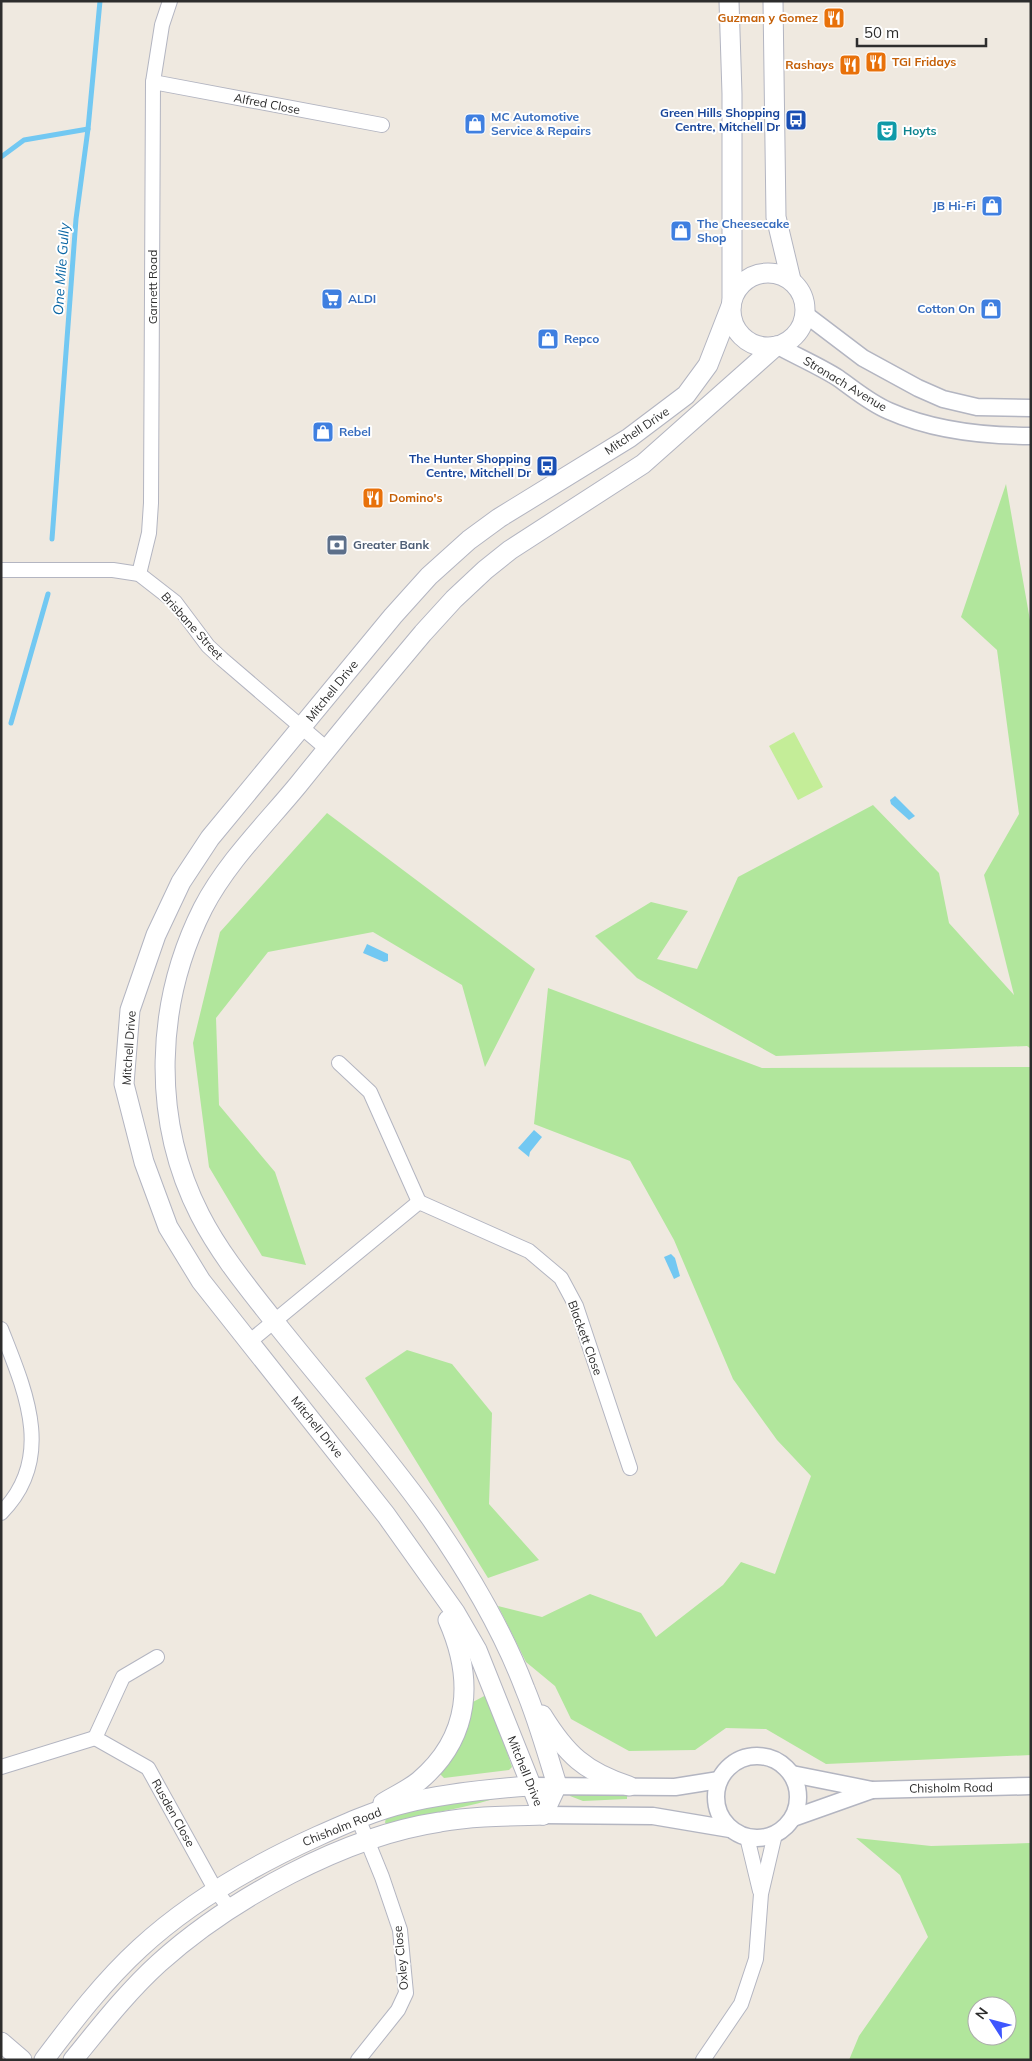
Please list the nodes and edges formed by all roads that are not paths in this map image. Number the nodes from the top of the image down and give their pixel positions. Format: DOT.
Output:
graph roads {
  1 [pos="170,1"];
  2 [pos="729,1"];
  3 [pos="773,1"];
  4 [pos="153,82"];
  5 [pos="382,125"];
  6 [pos="791,280"];
  7 [pos="732,303"];
  8 [pos="805,314"];
  9 [pos="777,346"];
  10 [pos="1031,408"];
  11 [pos="1031,436"];
  12 [pos="1,570"];
  13 [pos="139,574"];
  14 [pos="302,728"];
  15 [pos="327,749"];
  16 [pos="339,1063"];
  17 [pos="419,1202"];
  18 [pos="275,1322"];
  19 [pos="1,1329"];
  20 [pos="250,1342"];
  21 [pos="630,1468"];
  22 [pos="1,1513"];
  23 [pos="425,1568"];
  24 [pos="157,1657"];
  25 [pos="525,1686"];
  26 [pos="95,1738"];
  27 [pos="1,1767"];
  28 [pos="792,1774"];
  29 [pos="719,1780"];
  30 [pos="557,1785"];
  31 [pos="530,1786"];
  32 [pos="629,1786"];
  33 [pos="1031,1786"];
  34 [pos="872,1790"];
  35 [pos="543,1815"];
  36 [pos="358,1818"];
  37 [pos="793,1818"];
  38 [pos="730,1829"];
  39 [pos="775,1834"];
  40 [pos="747,1837"];
  41 [pos="366,1842"];
  42 [pos="215,1890"];
  43 [pos="761,1894"];
  44 [pos="229,1908"];
  45 [pos="1,2042"];
  46 [pos="22,2060"];
  47 [pos="44,2060"];
  48 [pos="73,2060"];
  49 [pos="358,2060"];
  50 [pos="704,2060"];
  1 -- 4 [label="street, Garnett Road"];
  2 -- 7 [label="main road, Mitchell Drive"];
  3 -- 6 [label="main road"];
  4 -- 5 [label="street, Alfred Close"];
  4 -- 13 [label="street, Garnett Road"];
  6 -- 7 [label="main road"];
  6 -- 8 [label="main road"];
  7 -- 9 [label="main road"];
  7 -- 14 [label="main road, Mitchell Drive"];
  8 -- 9 [label="main road"];
  8 -- 10 [label="street"];
  9 -- 11 [label="street, Stronach Avenue"];
  9 -- 15 [label="main road, Mitchell Drive"];
  12 -- 13 [label="street, Brisbane Street"];
  13 -- 14 [label="street, Brisbane Street"];
  14 -- 15 [label="street, Brisbane Street"];
  14 -- 20 [label="main road, Mitchell Drive"];
  15 -- 18 [label="main road, Mitchell Drive"];
  16 -- 17 [label="street"];
  17 -- 18 [label="street"];
  17 -- 21 [label="street, Blackett Close"];
  18 -- 20 [label="street"];
  18 -- 25 [label="main road, Mitchell Drive"];
  19 -- 22 [label="street"];
  20 -- 23 [label="main road, Mitchell Drive"];
  23 -- 31 [label="main road, Mitchell Drive"];
  23 -- 36 [label="main road"];
  24 -- 26 [label="street"];
  25 -- 30 [label="main road, Mitchell Drive"];
  25 -- 32 [label="main road"];
  26 -- 27 [label="street"];
  26 -- 42 [label="street, Rusden Close"];
  28 -- 29 [label="street"];
  28 -- 34 [label="street, Chisholm Road"];
  28 -- 37 [label="street"];
  29 -- 32 [label="street, Chisholm Road"];
  29 -- 38 [label="street"];
  30 -- 31 [label="street, Chisholm Road"];
  30 -- 32 [label="street, Chisholm Road"];
  30 -- 35 [label="main road, Mitchell Drive"];
  31 -- 35 [label="main road, Mitchell Drive"];
  31 -- 36 [label="main road, Chisholm Road"];
  33 -- 34 [label="street, Chisholm Road"];
  34 -- 37 [label="street, Chisholm Road"];
  35 -- 38 [label="street, Chisholm Road"];
  35 -- 41 [label="main road, Chisholm Road"];
  36 -- 41 [label="street, Oxley Close"];
  36 -- 42 [label="main road, Chisholm Road"];
  37 -- 39 [label="street"];
  38 -- 40 [label="street"];
  39 -- 40 [label="street"];
  39 -- 43 [label="street"];
  40 -- 43 [label="street"];
  41 -- 44 [label="main road, Chisholm Road"];
  41 -- 49 [label="street, Oxley Close"];
  42 -- 44 [label="street, Rusden Close"];
  42 -- 47 [label="main road, Chisholm Road"];
  43 -- 50 [label="street"];
  44 -- 48 [label="main road, Chisholm Road"];
  45 -- 46 [label="main road"];
}
